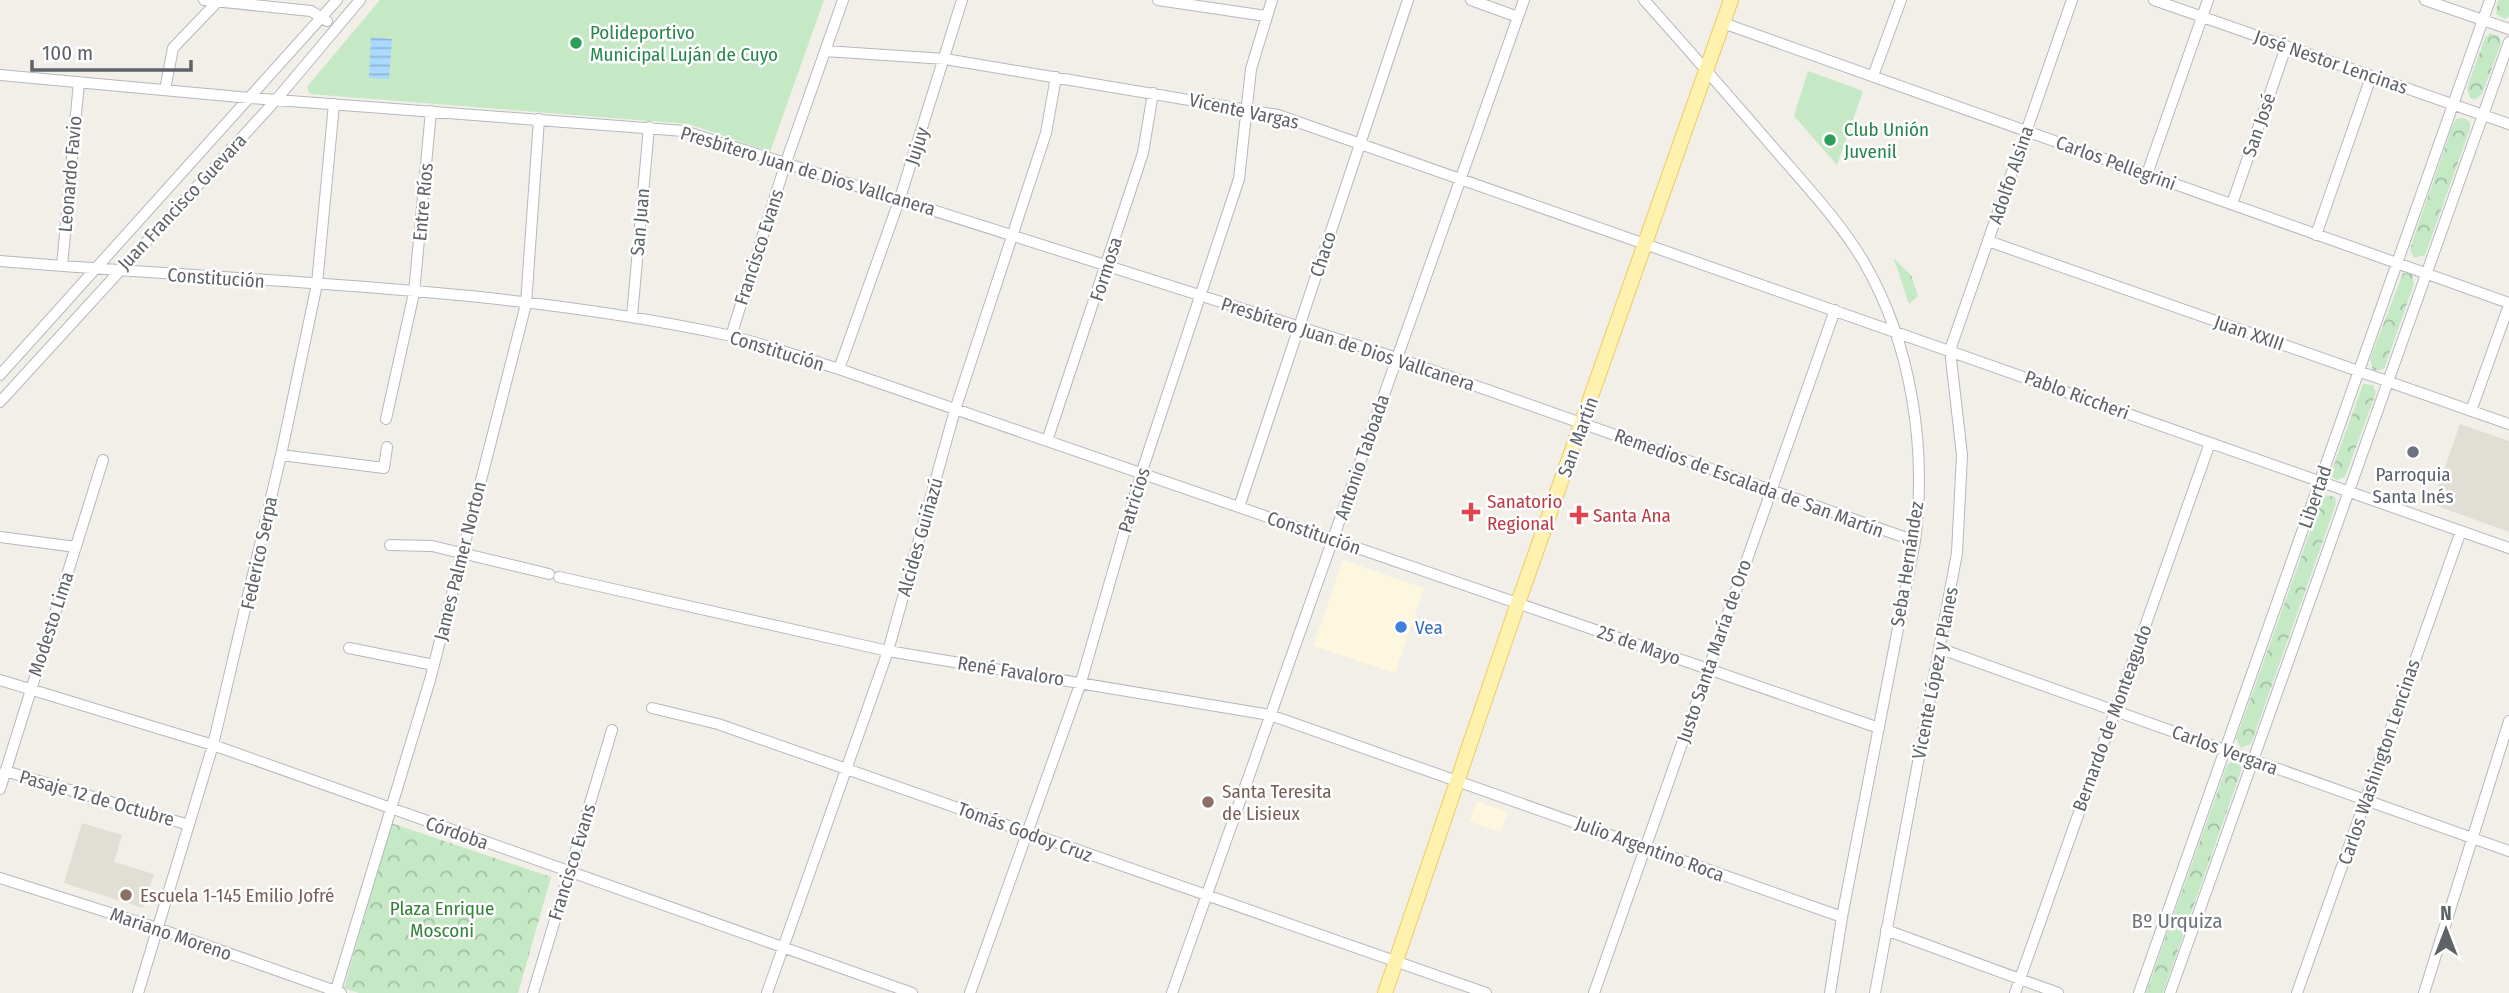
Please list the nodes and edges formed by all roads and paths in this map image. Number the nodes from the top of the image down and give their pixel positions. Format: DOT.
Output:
graph roads {
  1 [pos="204,0"];
  2 [pos="337,0"];
  3 [pos="360,0"];
  4 [pos="843,0"];
  5 [pos="962,0"];
  6 [pos="1158,0"];
  7 [pos="1272,0"];
  8 [pos="1408,0"];
  9 [pos="1471,0"];
  10 [pos="1524,0"];
  11 [pos="1644,0"];
  12 [pos="1731,0"];
  13 [pos="1901,0"];
  14 [pos="2072,0"];
  15 [pos="2154,0"];
  16 [pos="2208,0"];
  17 [pos="2425,0"];
  18 [pos="2490,0"];
  19 [pos="218,1"];
  20 [pos="1266,16"];
  21 [pos="1518,17"];
  22 [pos="2203,17"];
  23 [pos="321,18"];
  24 [pos="2483,20"];
  25 [pos="1723,23"];
  26 [pos="335,27"];
  27 [pos="2509,29"];
  28 [pos="2509,42"];
  29 [pos="2286,47"];
  30 [pos="825,51"];
  31 [pos="944,59"];
  32 [pos="1706,70"];
  33 [pos="0,75"];
  34 [pos="1873,76"];
  35 [pos="1056,77"];
  36 [pos="2371,77"];
  37 [pos="79,82"];
  38 [pos="165,90"];
  39 [pos="1153,93"];
  40 [pos="250,98"];
  41 [pos="275,100"];
  42 [pos="334,104"];
  43 [pos="2452,105"];
  44 [pos="1249,108"];
  45 [pos="431,111"];
  46 [pos="2483,116"];
  47 [pos="539,119"];
  48 [pos="2509,124"];
  49 [pos="649,127"];
  50 [pos="2027,131"];
  51 [pos="1359,142"];
  52 [pos="786,162"];
  53 [pos="2147,174"];
  54 [pos="1461,179"];
  55 [pos="900,198"];
  56 [pos="2232,204"];
  57 [pos="2316,234"];
  58 [pos="1015,235"];
  59 [pos="1988,241"];
  60 [pos="1646,243"];
  61 [pos="0,261"];
  62 [pos="2396,263"];
  63 [pos="1107,265"];
  64 [pos="62,266"];
  65 [pos="97,269"];
  66 [pos="118,271"];
  67 [pos="2426,274"];
  68 [pos="317,284"];
  69 [pos="414,293"];
  70 [pos="1200,295"];
  71 [pos="526,304"];
  72 [pos="2509,304"];
  73 [pos="1835,310"];
  74 [pos="632,316"];
  75 [pos="1300,327"];
  76 [pos="1895,331"];
  77 [pos="731,336"];
  78 [pos="1950,350"];
  79 [pos="1397,358"];
  80 [pos="839,369"];
  81 [pos="2359,372"];
  82 [pos="0,375"];
  83 [pos="2388,382"];
  84 [pos="0,402"];
  85 [pos="955,410"];
  86 [pos="2471,411"];
  87 [pos="386,419"];
  88 [pos="1584,424"];
  89 [pos="2509,424"];
  90 [pos="1047,441"];
  91 [pos="2210,443"];
  92 [pos="387,447"];
  93 [pos="281,455"];
  94 [pos="103,460"];
  95 [pos="1141,474"];
  96 [pos="2321,481"];
  97 [pos="1771,491"];
  98 [pos="2349,491"];
  99 [pos="1239,507"];
  100 [pos="2460,531"];
  101 [pos="0,537"];
  102 [pos="1334,540"];
  103 [pos="1915,541"];
  104 [pos="390,545"];
  105 [pos="76,547"];
  106 [pos="2509,548"];
  107 [pos="460,552"];
  108 [pos="1518,603"];
  109 [pos="349,648"];
  110 [pos="1941,649"];
  111 [pos="888,651"];
  112 [pos="434,665"];
  113 [pos="1708,669"];
  114 [pos="0,680"];
  115 [pos="1081,682"];
  116 [pos="30,690"];
  117 [pos="652,708"];
  118 [pos="2115,710"];
  119 [pos="1270,715"];
  120 [pos="2509,721"];
  121 [pos="1879,728"];
  122 [pos="612,730"];
  123 [pos="213,745"];
  124 [pos="2225,750"];
  125 [pos="2252,760"];
  126 [pos="848,769"];
  127 [pos="5,771"];
  128 [pos="1457,781"];
  129 [pos="0,789"];
  130 [pos="2365,800"];
  131 [pos="390,809"];
  132 [pos="189,825"];
  133 [pos="1028,832"];
  134 [pos="2471,837"];
  135 [pos="1644,847"];
  136 [pos="2509,851"];
  137 [pos="568,872"];
  138 [pos="0,878"];
  139 [pos="1206,896"];
  140 [pos="1842,918"];
  141 [pos="157,928"];
  142 [pos="1886,930"];
  143 [pos="784,947"];
  144 [pos="1397,961"];
  145 [pos="2020,979"];
  146 [pos="338,992"];
  147 [pos="138,993"];
  148 [pos="533,993"];
  149 [pos="768,993"];
  150 [pos="912,993"];
  151 [pos="970,993"];
  152 [pos="1172,993"];
  153 [pos="1385,993"];
  154 [pos="1486,993"];
  155 [pos="1594,993"];
  156 [pos="1830,993"];
  157 [pos="1875,993"];
  158 [pos="2015,993"];
  159 [pos="2058,993"];
  160 [pos="2139,993"];
  161 [pos="2170,993"];
  162 [pos="2297,993"];
  163 [pos="2424,993"];
  1 -- 19 [label="street"];
  2 -- 23 [label="street, Juan Francisco Guevara"];
  3 -- 26 [label="street, Juan Francisco Guevara"];
  4 -- 30 [label="street, Francisco Evans"];
  5 -- 31 [label="street, Jujuy"];
  6 -- 20 [label="street"];
  7 -- 20 [label="street, Patricios"];
  8 -- 51 [label="street, Chaco"];
  9 -- 21 [label="street"];
  10 -- 21 [label="street, Antonio Taboada"];
  11 -- 32 [label="street, Seba Hernández"];
  12 -- 25 [label="main road, San Martín"];
  13 -- 34 [label="street"];
  14 -- 50 [label="street, Adolfo Alsina"];
  15 -- 22 [label="street, José Nestor Lencinas"];
  16 -- 22 [label="street"];
  17 -- 24 [label="street"];
  18 -- 24 [label="street, Libertad"];
  19 -- 23 [label="street"];
  19 -- 38 [label="street"];
  20 -- 44 [label="street, Patricios"];
  21 -- 54 [label="street, Antonio Taboada"];
  22 -- 29 [label="street, José Nestor Lencinas"];
  22 -- 53 [label="street"];
  23 -- 26 [label="street"];
  23 -- 40 [label="street, Juan Francisco Guevara"];
  24 -- 27 [label="street"];
  24 -- 43 [label="street, Libertad"];
  25 -- 32 [label="main road, San Martín"];
  25 -- 34 [label="street, Carlos Pellegrini"];
  26 -- 41 [label="street, Juan Francisco Guevara"];
  28 -- 46 [label="street, Libertad"];
  29 -- 36 [label="street, José Nestor Lencinas"];
  29 -- 56 [label="street, San José"];
  30 -- 31 [label="street, Vicente Vargas"];
  30 -- 52 [label="street, Francisco Evans"];
  31 -- 35 [label="street, Vicente Vargas"];
  31 -- 55 [label="street, Jujuy"];
  32 -- 60 [label="main road, San Martín"];
  32 -- 76 [label="street, Seba Hernández"];
  33 -- 37 [label="street, Presbítero Juan de Dios Vallcanera"];
  34 -- 50 [label="street, Carlos Pellegrini"];
  35 -- 39 [label="street, Vicente Vargas"];
  35 -- 58 [label="street, Alcides Guiñazú"];
  36 -- 43 [label="street, José Nestor Lencinas"];
  36 -- 57 [label="street"];
  37 -- 38 [label="street, Presbítero Juan de Dios Vallcanera"];
  37 -- 64 [label="street, Leonardo Favio"];
  38 -- 40 [label="street, Presbítero Juan de Dios Vallcanera"];
  39 -- 44 [label="street, Vicente Vargas"];
  39 -- 63 [label="street, Formosa"];
  40 -- 41 [label="street, Presbítero Juan de Dios Vallcanera"];
  40 -- 65 [label="street, Juan Francisco Guevara"];
  41 -- 42 [label="street, Presbítero Juan de Dios Vallcanera"];
  41 -- 66 [label="street, Juan Francisco Guevara"];
  42 -- 45 [label="street, Presbítero Juan de Dios Vallcanera"];
  42 -- 68 [label="street, Federico Serpa"];
  43 -- 46 [label="street, José Nestor Lencinas"];
  43 -- 62 [label="street, Libertad"];
  44 -- 51 [label="street, Vicente Vargas"];
  44 -- 70 [label="street, Patricios"];
  45 -- 47 [label="street, Presbítero Juan de Dios Vallcanera"];
  45 -- 69 [label="street, Entre Ríos"];
  46 -- 48 [label="street, José Nestor Lencinas"];
  46 -- 67 [label="street, Libertad"];
  47 -- 49 [label="street, Presbítero Juan de Dios Vallcanera"];
  47 -- 71 [label="street, James Palmer Norton"];
  49 -- 52 [label="street, Presbítero Juan de Dios Vallcanera"];
  49 -- 74 [label="street, San Juan"];
  50 -- 53 [label="street, Carlos Pellegrini"];
  50 -- 59 [label="street, Adolfo Alsina"];
  51 -- 54 [label="street, Vicente Vargas"];
  51 -- 75 [label="street, Chaco"];
  52 -- 55 [label="street, Presbítero Juan de Dios Vallcanera"];
  52 -- 77 [label="street, Francisco Evans"];
  53 -- 56 [label="street, Carlos Pellegrini"];
  54 -- 60 [label="street, Vicente Vargas"];
  54 -- 79 [label="street, Antonio Taboada"];
  55 -- 58 [label="street, Presbítero Juan de Dios Vallcanera"];
  55 -- 80 [label="street, Jujuy"];
  56 -- 57 [label="street, Carlos Pellegrini"];
  57 -- 62 [label="street, Carlos Pellegrini"];
  58 -- 63 [label="street, Presbítero Juan de Dios Vallcanera"];
  58 -- 85 [label="street, Alcides Guiñazú"];
  59 -- 78 [label="street, Adolfo Alsina"];
  59 -- 81 [label="street, Juan XXIII"];
  60 -- 73 [label="street, Pablo Riccheri"];
  60 -- 88 [label="main road, San Martín"];
  61 -- 64 [label="street, Constitución"];
  62 -- 67 [label="street, Carlos Pellegrini"];
  62 -- 81 [label="street, Libertad"];
  63 -- 70 [label="street, Presbítero Juan de Dios Vallcanera"];
  63 -- 90 [label="street, Formosa"];
  64 -- 65 [label="street, Constitución"];
  65 -- 66 [label="street, Constitución"];
  65 -- 82 [label="street, Juan Francisco Guevara"];
  66 -- 68 [label="street, Constitución"];
  66 -- 84 [label="street, Juan Francisco Guevara"];
  67 -- 72 [label="street, Carlos Pellegrini"];
  67 -- 83 [label="street, Libertad"];
  68 -- 69 [label="street, Constitución"];
  68 -- 93 [label="street, Federico Serpa"];
  69 -- 71 [label="street, Constitución"];
  69 -- 87 [label="street, Entre Ríos"];
  70 -- 75 [label="street, Presbítero Juan de Dios Vallcanera"];
  70 -- 95 [label="street, Patricios"];
  71 -- 74 [label="street, Constitución"];
  71 -- 107 [label="street, James Palmer Norton"];
  72 -- 86 [label="street"];
  73 -- 76 [label="street, Pablo Riccheri"];
  73 -- 97 [label="street, Justo Santa María de Oro"];
  74 -- 77 [label="street, Constitución"];
  75 -- 79 [label="street, Presbítero Juan de Dios Vallcanera"];
  75 -- 99 [label="street, Chaco"];
  76 -- 78 [label="street, Pablo Riccheri"];
  76 -- 103 [label="street, Seba Hernández"];
  77 -- 80 [label="street, Constitución"];
  78 -- 91 [label="street, Pablo Riccheri"];
  78 -- 110 [label="street, Vicente López y Planes"];
  79 -- 88 [label="street, Presbítero Juan de Dios Vallcanera"];
  79 -- 102 [label="street, Antonio Taboada"];
  80 -- 85 [label="street, Constitución"];
  81 -- 83 [label="street, Juan XXIII"];
  81 -- 96 [label="street, Libertad"];
  83 -- 86 [label="street, Juan XXIII"];
  83 -- 98 [label="street, Libertad"];
  85 -- 90 [label="street, Constitución"];
  85 -- 111 [label="street, Alcides Guiñazú"];
  86 -- 89 [label="street, Juan XXIII"];
  88 -- 97 [label="street, Remedios de Escalada de San Martín"];
  88 -- 108 [label="main road, San Martín"];
  90 -- 95 [label="street, Constitución"];
  91 -- 96 [label="street, Pablo Riccheri"];
  91 -- 118 [label="street, Bernardo de Monteagudo"];
  92 -- 93 [label="street"];
  93 -- 123 [label="street, Federico Serpa"];
  94 -- 105 [label="street, Modesto Lima"];
  95 -- 99 [label="street, Constitución"];
  95 -- 115 [label="street, Patricios"];
  96 -- 98 [label="street, Pablo Riccheri"];
  96 -- 124 [label="street, Libertad"];
  97 -- 103 [label="street, Remedios de Escalada de San Martín"];
  97 -- 113 [label="street, Justo Santa María de Oro"];
  98 -- 100 [label="street, Pablo Riccheri"];
  98 -- 125 [label="street, Libertad"];
  99 -- 102 [label="street, Constitución"];
  100 -- 106 [label="street, Pablo Riccheri"];
  100 -- 130 [label="street, Carlos Washington Lencinas"];
  101 -- 105 [label="street"];
  102 -- 108 [label="street, Constitución"];
  102 -- 119 [label="street, Antonio Taboada"];
  103 -- 121 [label="street, Seba Hernández"];
  104 -- 107 [label="street, René Favaloro"];
  105 -- 116 [label="street, Modesto Lima"];
  107 -- 111 [label="street, René Favaloro"];
  107 -- 112 [label="street, James Palmer Norton"];
  108 -- 113 [label="street, 25 de Mayo"];
  108 -- 128 [label="main road, San Martín"];
  109 -- 112 [label="street"];
  110 -- 118 [label="street, Carlos Vergara"];
  110 -- 142 [label="street, Vicente López y Planes"];
  111 -- 115 [label="street, René Favaloro"];
  111 -- 126 [label="street, Alcides Guiñazú"];
  112 -- 131 [label="street, James Palmer Norton"];
  113 -- 121 [label="street, 25 de Mayo"];
  113 -- 135 [label="street, Justo Santa María de Oro"];
  114 -- 116 [label="street, Córdoba"];
  115 -- 119 [label="street, René Favaloro"];
  115 -- 133 [label="street, Patricios"];
  116 -- 123 [label="street, Córdoba"];
  116 -- 127 [label="street, Modesto Lima"];
  117 -- 126 [label="street, Tomás Godoy Cruz"];
  118 -- 124 [label="street, Carlos Vergara"];
  118 -- 145 [label="street, Bernardo de Monteagudo"];
  119 -- 128 [label="street, René Favaloro"];
  119 -- 139 [label="street, Antonio Taboada"];
  120 -- 134 [label="street"];
  121 -- 140 [label="street, Seba Hernández"];
  122 -- 137 [label="street, Francisco Evans"];
  123 -- 131 [label="street, Córdoba"];
  123 -- 132 [label="street, Federico Serpa"];
  124 -- 125 [label="street, Carlos Vergara"];
  124 -- 160 [label="street, Libertad"];
  125 -- 130 [label="street, Carlos Vergara"];
  125 -- 161 [label="street, Libertad"];
  126 -- 133 [label="street, Tomás Godoy Cruz"];
  126 -- 143 [label="street, Alcides Guiñazú"];
  127 -- 129 [label="street, Modesto Lima"];
  127 -- 132 [label="street, Pasaje 12 de Octubre"];
  128 -- 135 [label="street, Julio Argentino Roca"];
  128 -- 144 [label="main road, San Martín"];
  130 -- 134 [label="street, Carlos Vergara"];
  130 -- 162 [label="street, Carlos Washington Lencinas"];
  131 -- 137 [label="street, Córdoba"];
  131 -- 146 [label="street, James Palmer Norton"];
  132 -- 141 [label="street, Federico Serpa"];
  133 -- 139 [label="street, Tomás Godoy Cruz"];
  133 -- 151 [label="street, Patricios"];
  134 -- 136 [label="street, Carlos Vergara"];
  134 -- 163 [label="street"];
  135 -- 140 [label="street, Julio Argentino Roca"];
  135 -- 155 [label="street, Justo Santa María de Oro"];
  137 -- 143 [label="street, Córdoba"];
  137 -- 148 [label="street, Francisco Evans"];
  138 -- 141 [label="street, Mariano Moreno"];
  139 -- 144 [label="street, Tomás Godoy Cruz"];
  139 -- 152 [label="street, Antonio Taboada"];
  140 -- 156 [label="street, Seba Hernández"];
  141 -- 146 [label="street, Mariano Moreno"];
  141 -- 147 [label="street, Federico Serpa"];
  142 -- 145 [label="street"];
  142 -- 157 [label="street, Vicente López y Planes"];
  143 -- 149 [label="street, Alcides Guiñazú"];
  143 -- 150 [label="street, Córdoba"];
  144 -- 153 [label="main road, San Martín"];
  144 -- 154 [label="street, Tomás Godoy Cruz"];
  145 -- 158 [label="street, Bernardo de Monteagudo"];
  145 -- 159 [label="street"];
}
